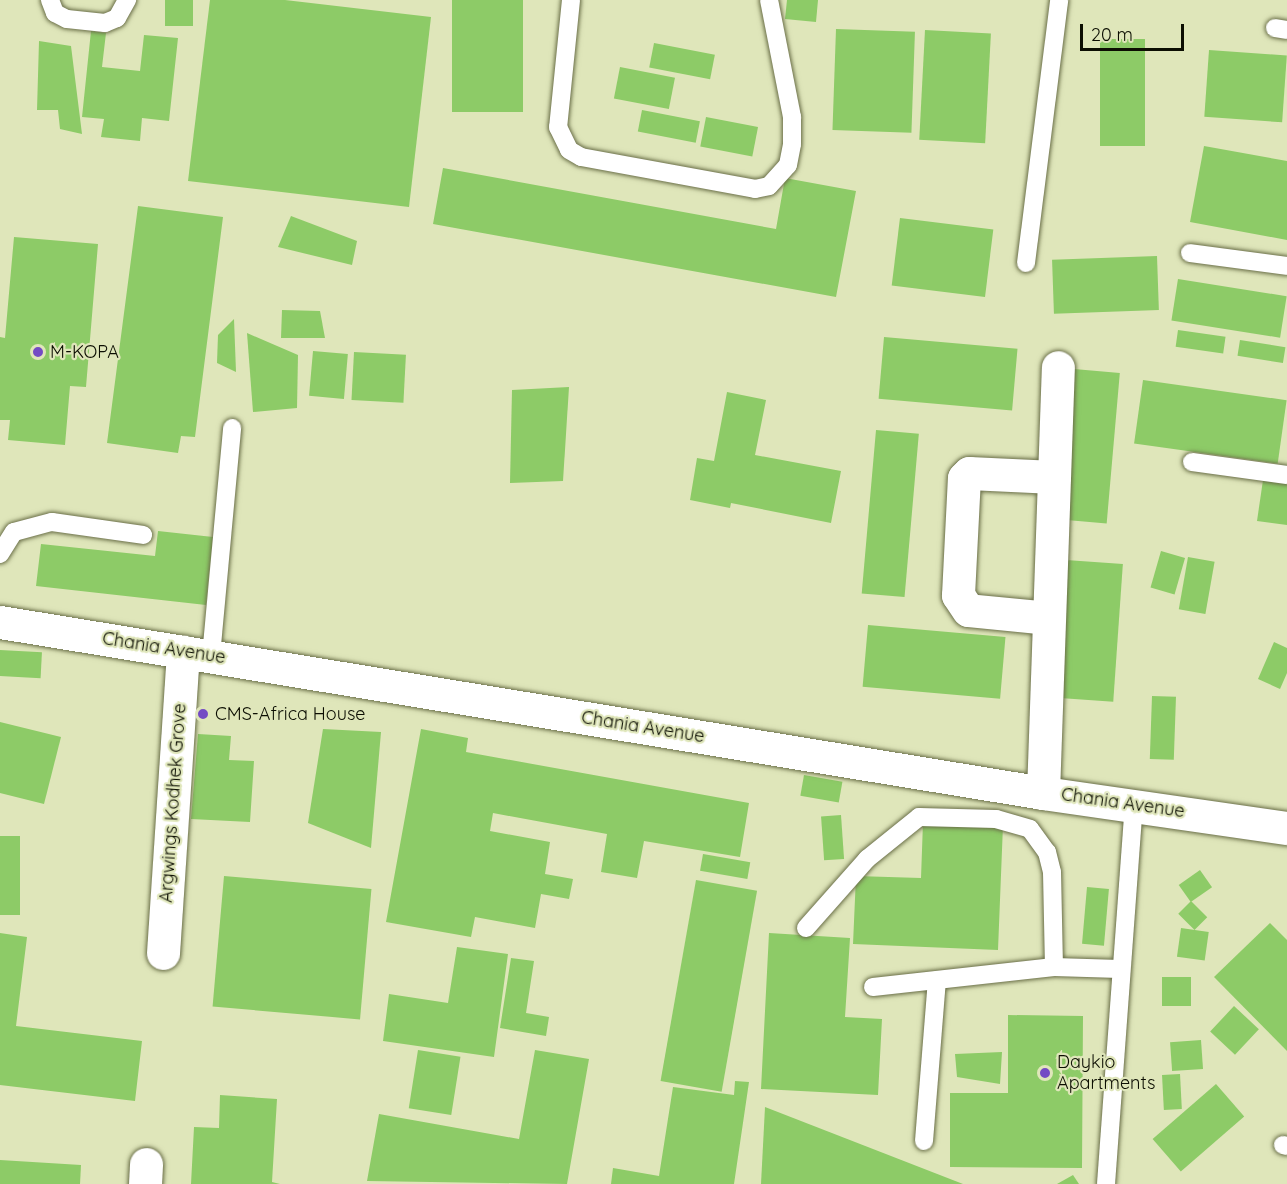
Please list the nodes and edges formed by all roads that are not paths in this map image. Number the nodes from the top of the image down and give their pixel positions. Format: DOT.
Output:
graph roads {
  1 [pos="50,0"];
  2 [pos="126,0"];
  3 [pos="571,0"];
  4 [pos="769,0"];
  5 [pos="1059,0"];
  6 [pos="1190,253"];
  7 [pos="1026,263"];
  8 [pos="1287,266"];
  9 [pos="1058,367"];
  10 [pos="232,428"];
  11 [pos="1192,462"];
  12 [pos="1287,475"];
  13 [pos="1054,477"];
  14 [pos="143,535"];
  15 [pos="0,554"];
  16 [pos="1049,618"];
  17 [pos="0,622"];
  18 [pos="197,654"];
  19 [pos="1043,793"];
  20 [pos="1134,804"];
  21 [pos="1281,831"];
  22 [pos="807,928"];
  23 [pos="164,953"];
  24 [pos="1054,967"];
  25 [pos="1120,969"];
  26 [pos="937,981"];
  27 [pos="873,987"];
  28 [pos="924,1141"];
  29 [pos="1106,1184"];
  1 -- 2 [label="lane"];
  3 -- 4 [label="lane"];
  5 -- 7 [label="lane"];
  6 -- 8 [label="lane"];
  9 -- 13 [label="street"];
  10 -- 18 [label="lane"];
  11 -- 12 [label="lane"];
  13 -- 16 [label="street"];
  13 -- 16 [label="street"];
  14 -- 15 [label="lane"];
  16 -- 19 [label="street"];
  17 -- 18 [label="street, Chania Avenue"];
  18 -- 19 [label="street, Chania Avenue"];
  18 -- 23 [label="street, Argwings Kodhek Grove"];
  19 -- 20 [label="street, Chania Avenue"];
  20 -- 21 [label="street, Chania Avenue"];
  20 -- 25 [label="lane"];
  22 -- 24 [label="lane"];
  24 -- 25 [label="lane"];
  24 -- 26 [label="lane"];
  25 -- 29 [label="lane"];
  26 -- 27 [label="lane"];
  26 -- 28 [label="lane"];
}
